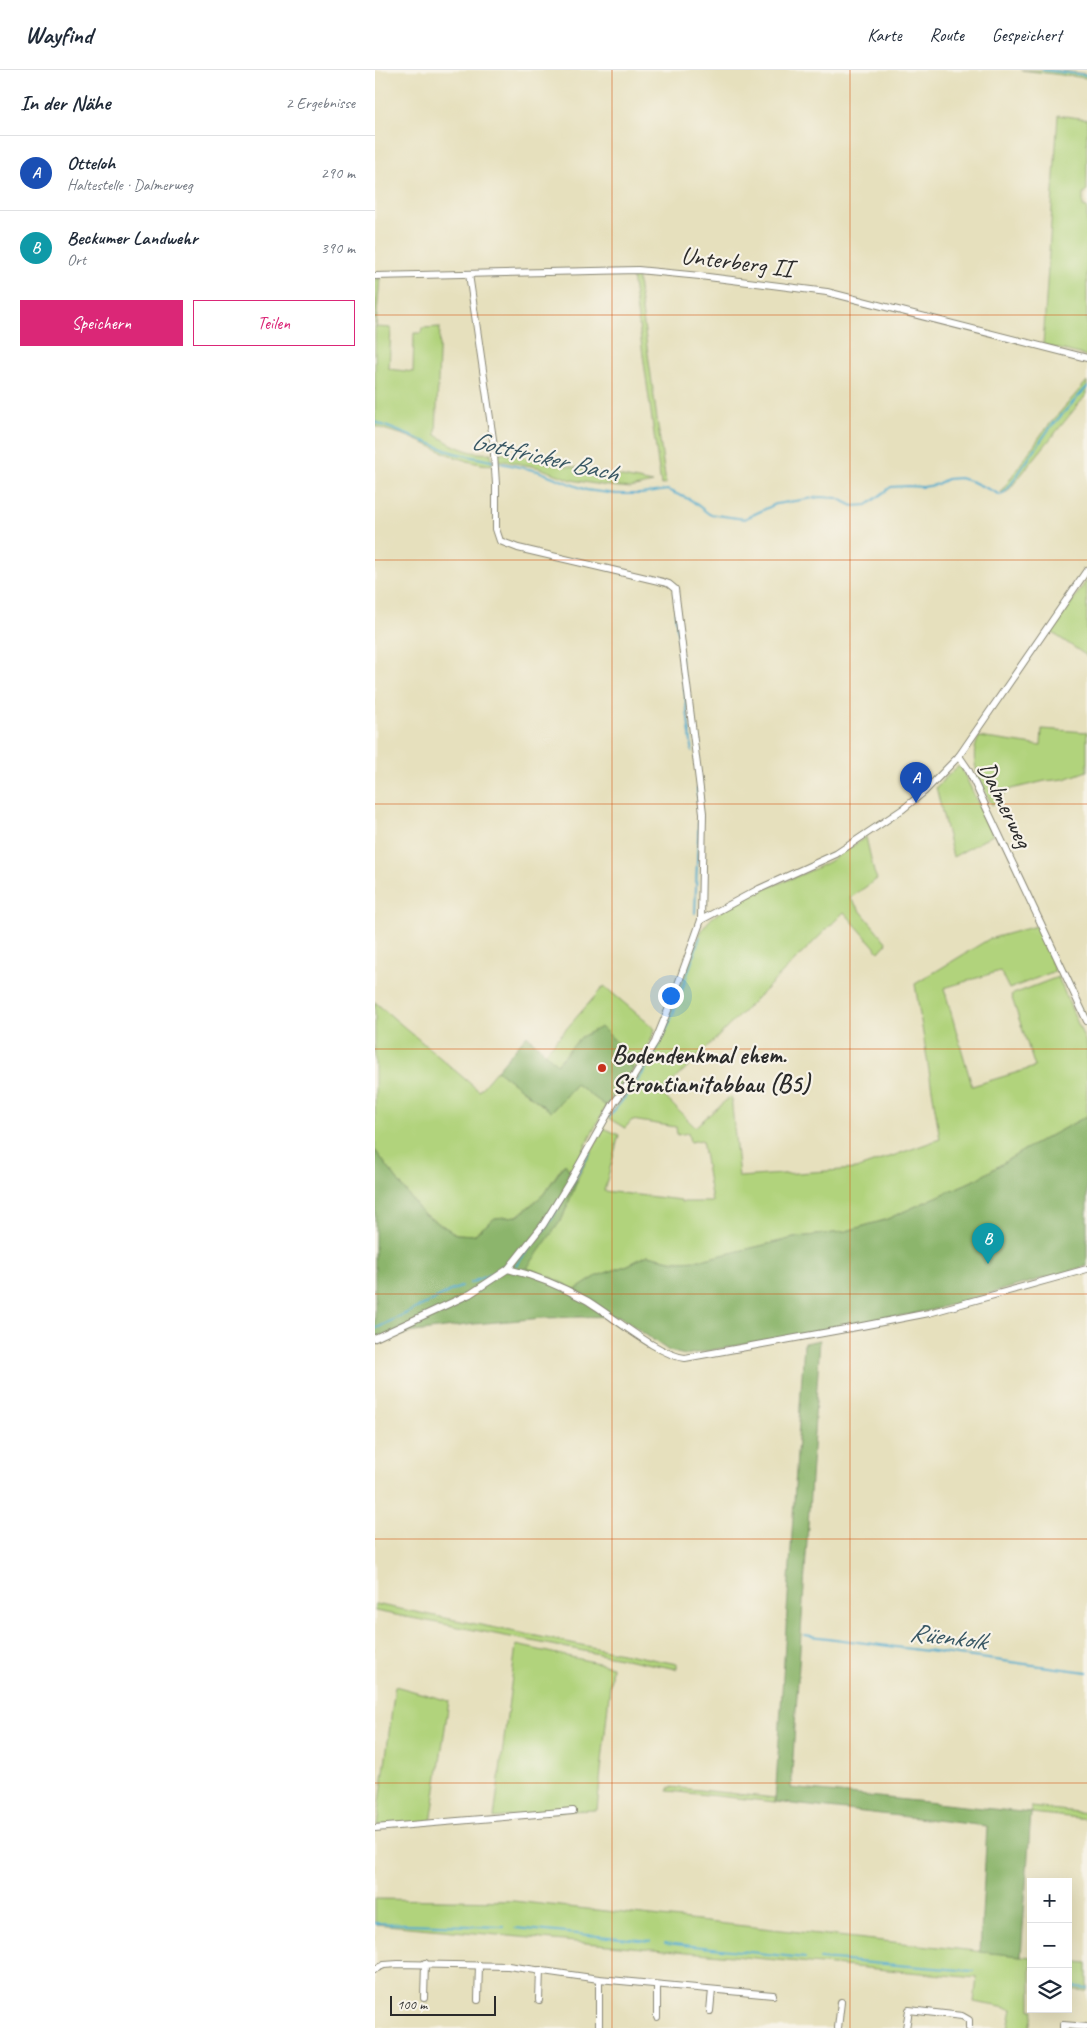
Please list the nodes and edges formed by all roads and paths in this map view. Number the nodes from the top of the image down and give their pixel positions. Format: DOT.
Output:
graph roads {
  1 [pos="469,274"];
  2 [pos="375,276"];
  3 [pos="1087,358"];
  4 [pos="1087,570"];
  5 [pos="959,756"];
  6 [pos="701,920"];
  7 [pos="1087,1021"];
  8 [pos="508,1269"];
  9 [pos="1087,1269"];
  10 [pos="375,1338"];
  11 [pos="573,1811"];
  12 [pos="375,1828"];
  13 [pos="425,1964"];
  14 [pos="479,1965"];
  15 [pos="375,1969"];
  16 [pos="539,1970"];
  17 [pos="599,1979"];
  18 [pos="657,1985"];
  19 [pos="712,1990"];
  20 [pos="773,1995"];
  21 [pos="424,1998"];
  22 [pos="478,2000"];
  23 [pos="539,2000"];
  24 [pos="841,2002"];
  25 [pos="710,2012"];
  26 [pos="657,2017"];
  27 [pos="1087,2027"];
  28 [pos="599,2028"];
  29 [pos="838,2028"];
  30 [pos="906,2028"];
  31 [pos="969,2028"];
  32 [pos="1063,2028"];
  1 -- 2 [label="street, Unterberg II"];
  1 -- 3 [label="street, Unterberg II"];
  1 -- 6 [label="street"];
  4 -- 5 [label="street, Dalmerweg"];
  5 -- 6 [label="street"];
  5 -- 7 [label="street, Dalmerweg"];
  6 -- 8 [label="street"];
  8 -- 9 [label="street"];
  8 -- 10 [label="street"];
  11 -- 12 [label="street"];
  13 -- 14 [label="street"];
  13 -- 15 [label="street"];
  13 -- 21 [label="street"];
  14 -- 16 [label="street"];
  14 -- 22 [label="street"];
  16 -- 17 [label="street"];
  16 -- 23 [label="street"];
  17 -- 18 [label="street"];
  17 -- 28 [label="street"];
  18 -- 19 [label="street"];
  18 -- 26 [label="street"];
  19 -- 20 [label="street"];
  19 -- 25 [label="street"];
  24 -- 29 [label="street"];
  27 -- 32 [label="street"];
  30 -- 31 [label="street"];
}
